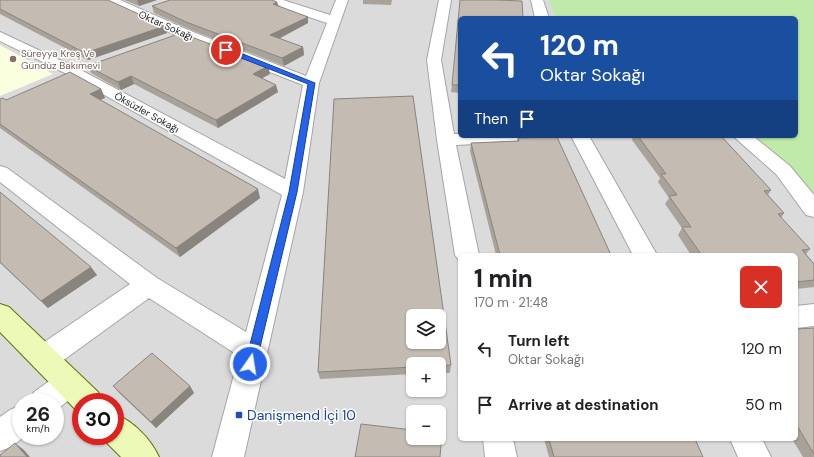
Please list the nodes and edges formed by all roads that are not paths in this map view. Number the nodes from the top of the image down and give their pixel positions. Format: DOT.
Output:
graph roads {
  1 [pos="110,0"];
  2 [pos="271,0"];
  3 [pos="342,0"];
  4 [pos="445,0"];
  5 [pos="537,0"];
  6 [pos="153,8"];
  7 [pos="139,13"];
  8 [pos="541,16"];
  9 [pos="333,21"];
  10 [pos="183,33"];
  11 [pos="0,36"];
  12 [pos="161,41"];
  13 [pos="81,69"];
  14 [pos="54,80"];
  15 [pos="311,83"];
  16 [pos="488,138"];
  17 [pos="581,138"];
  18 [pos="744,138"];
  19 [pos="446,140"];
  20 [pos="0,172"];
  21 [pos="293,192"];
  22 [pos="814,210"];
  23 [pos="467,253"];
  24 [pos="644,253"];
  25 [pos="148,285"];
  26 [pos="0,315"];
  27 [pos="814,315"];
  28 [pos="798,317"];
  29 [pos="254,351"];
  30 [pos="44,358"];
  31 [pos="78,393"];
  32 [pos="12,427"];
  33 [pos="0,436"];
  34 [pos="124,438"];
  35 [pos="498,441"];
  36 [pos="746,441"];
  37 [pos="144,457"];
  38 [pos="228,457"];
  39 [pos="501,457"];
  40 [pos="755,457"];
  1 -- 7 [label="street, Oktar Sokağı"];
  2 -- 9 [label="street"];
  3 -- 9 [label="street"];
  4 -- 19 [label="street"];
  5 -- 8 [label="street"];
  6 -- 7 [label="street"];
  7 -- 10 [label="street, Oktar Sokağı"];
  9 -- 15 [label="street"];
  10 -- 12 [label="street"];
  10 -- 15 [label="street, Oktar Sokağı"];
  11 -- 13 [label="street, Öksüzler Sokağı"];
  13 -- 14 [label="street"];
  13 -- 21 [label="street, Öksüzler Sokağı"];
  15 -- 21 [label="street"];
  16 -- 19 [label="street"];
  17 -- 24 [label="street"];
  18 -- 22 [label="street"];
  19 -- 23 [label="street"];
  20 -- 25 [label="street"];
  21 -- 29 [label="street"];
  25 -- 29 [label="street"];
  25 -- 30 [label="street"];
  26 -- 30 [label="street"];
  27 -- 28 [label="street"];
  29 -- 38 [label="street"];
  30 -- 31 [label="street"];
  32 -- 33 [label="street"];
  34 -- 37 [label="street"];
  35 -- 39 [label="street"];
  36 -- 40 [label="street"];
}
